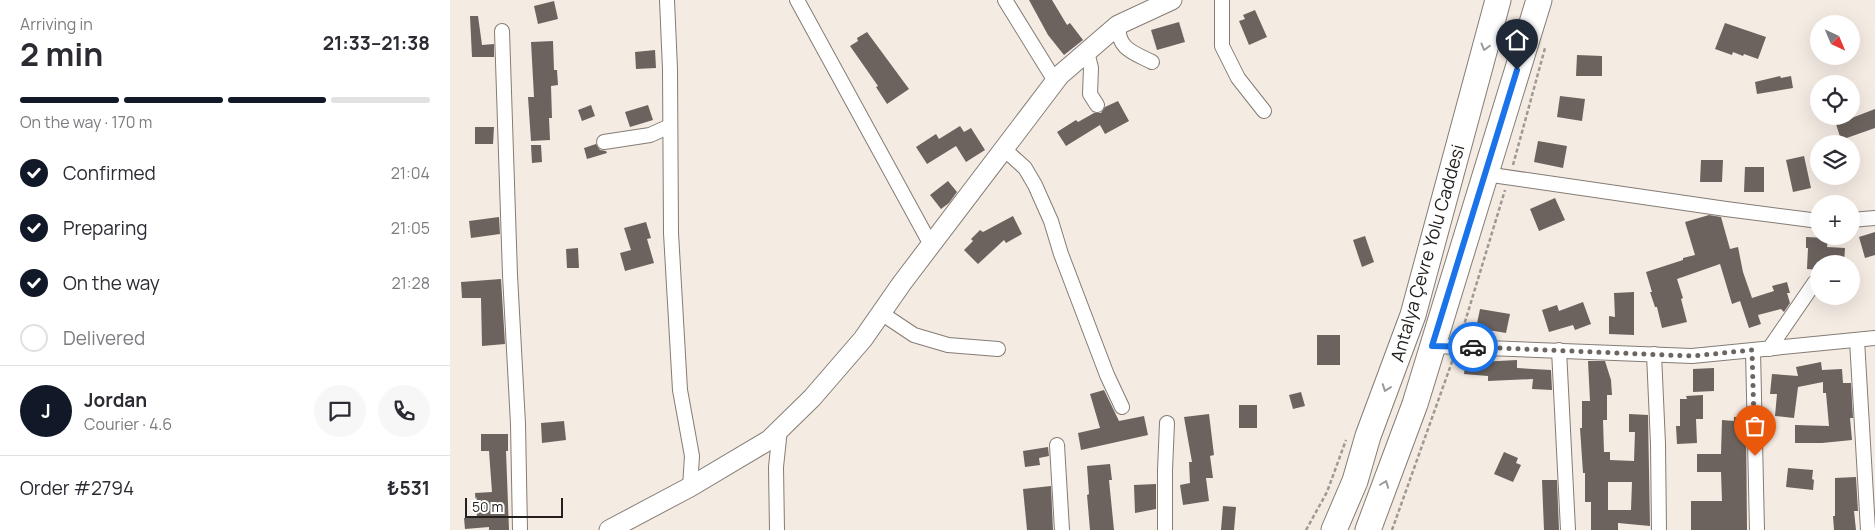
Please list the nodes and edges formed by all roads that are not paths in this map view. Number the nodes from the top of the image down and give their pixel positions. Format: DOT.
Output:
graph roads {
  1 [pos="667,0"];
  2 [pos="1005,0"];
  3 [pos="1172,0"];
  4 [pos="1222,0"];
  5 [pos="1498,0"];
  6 [pos="1539,0"];
  7 [pos="802,2"];
  8 [pos="1118,24"];
  9 [pos="502,31"];
  10 [pos="1087,52"];
  11 [pos="1152,62"];
  12 [pos="1055,81"];
  13 [pos="1097,105"];
  14 [pos="1264,111"];
  15 [pos="670,126"];
  16 [pos="604,142"];
  17 [pos="1004,149"];
  18 [pos="1485,174"];
  19 [pos="1875,218"];
  20 [pos="1860,219"];
  21 [pos="1810,220"];
  22 [pos="931,245"];
  23 [pos="1810,289"];
  24 [pos="881,313"];
  25 [pos="1875,338"];
  26 [pos="1857,340"];
  27 [pos="1432,346"];
  28 [pos="998,349"];
  29 [pos="1769,349"];
  30 [pos="1559,350"];
  31 [pos="1752,350"];
  32 [pos="1654,354"];
  33 [pos="1122,407"];
  34 [pos="1167,423"];
  35 [pos="780,429"];
  36 [pos="1057,445"];
  37 [pos="690,487"];
  38 [pos="520,530"];
  39 [pos="610,530"];
  40 [pos="777,530"];
  41 [pos="1062,530"];
  42 [pos="1165,530"];
  43 [pos="1334,530"];
  44 [pos="1368,530"];
  45 [pos="1568,530"];
  46 [pos="1659,530"];
  47 [pos="1757,530"];
  48 [pos="1868,530"];
  1 -- 15 [label="street"];
  2 -- 12 [label="street"];
  3 -- 8 [label="street"];
  4 -- 14 [label="street"];
  5 -- 43 [label="highway, Antalya Çevre Yolu Caddesi, one-way"];
  6 -- 18 [label="highway, Antalya Çevre Yolu Caddesi"];
  7 -- 22 [label="street"];
  8 -- 10 [label="street"];
  8 -- 11 [label="street"];
  9 -- 38 [label="street"];
  10 -- 12 [label="street"];
  10 -- 13 [label="street"];
  12 -- 17 [label="street"];
  15 -- 16 [label="street"];
  15 -- 37 [label="street"];
  17 -- 22 [label="street"];
  17 -- 33 [label="street"];
  18 -- 21 [label="street"];
  18 -- 27 [label="highway, Antalya Çevre Yolu Caddesi"];
  19 -- 20 [label="street"];
  22 -- 24 [label="street"];
  23 -- 29 [label="street"];
  24 -- 28 [label="street"];
  24 -- 35 [label="street"];
  25 -- 26 [label="street"];
  26 -- 29 [label="street"];
  26 -- 48 [label="street"];
  27 -- 30 [label="street"];
  44 -- 27 [label="highway, Antalya Çevre Yolu Caddesi, one-way"];
  29 -- 31 [label="street"];
  30 -- 32 [label="street"];
  30 -- 45 [label="street"];
  31 -- 32 [label="street"];
  31 -- 47 [label="street"];
  32 -- 46 [label="street"];
  34 -- 42 [label="street"];
  35 -- 37 [label="street"];
  35 -- 40 [label="street"];
  36 -- 41 [label="street"];
  37 -- 39 [label="street"];
}
